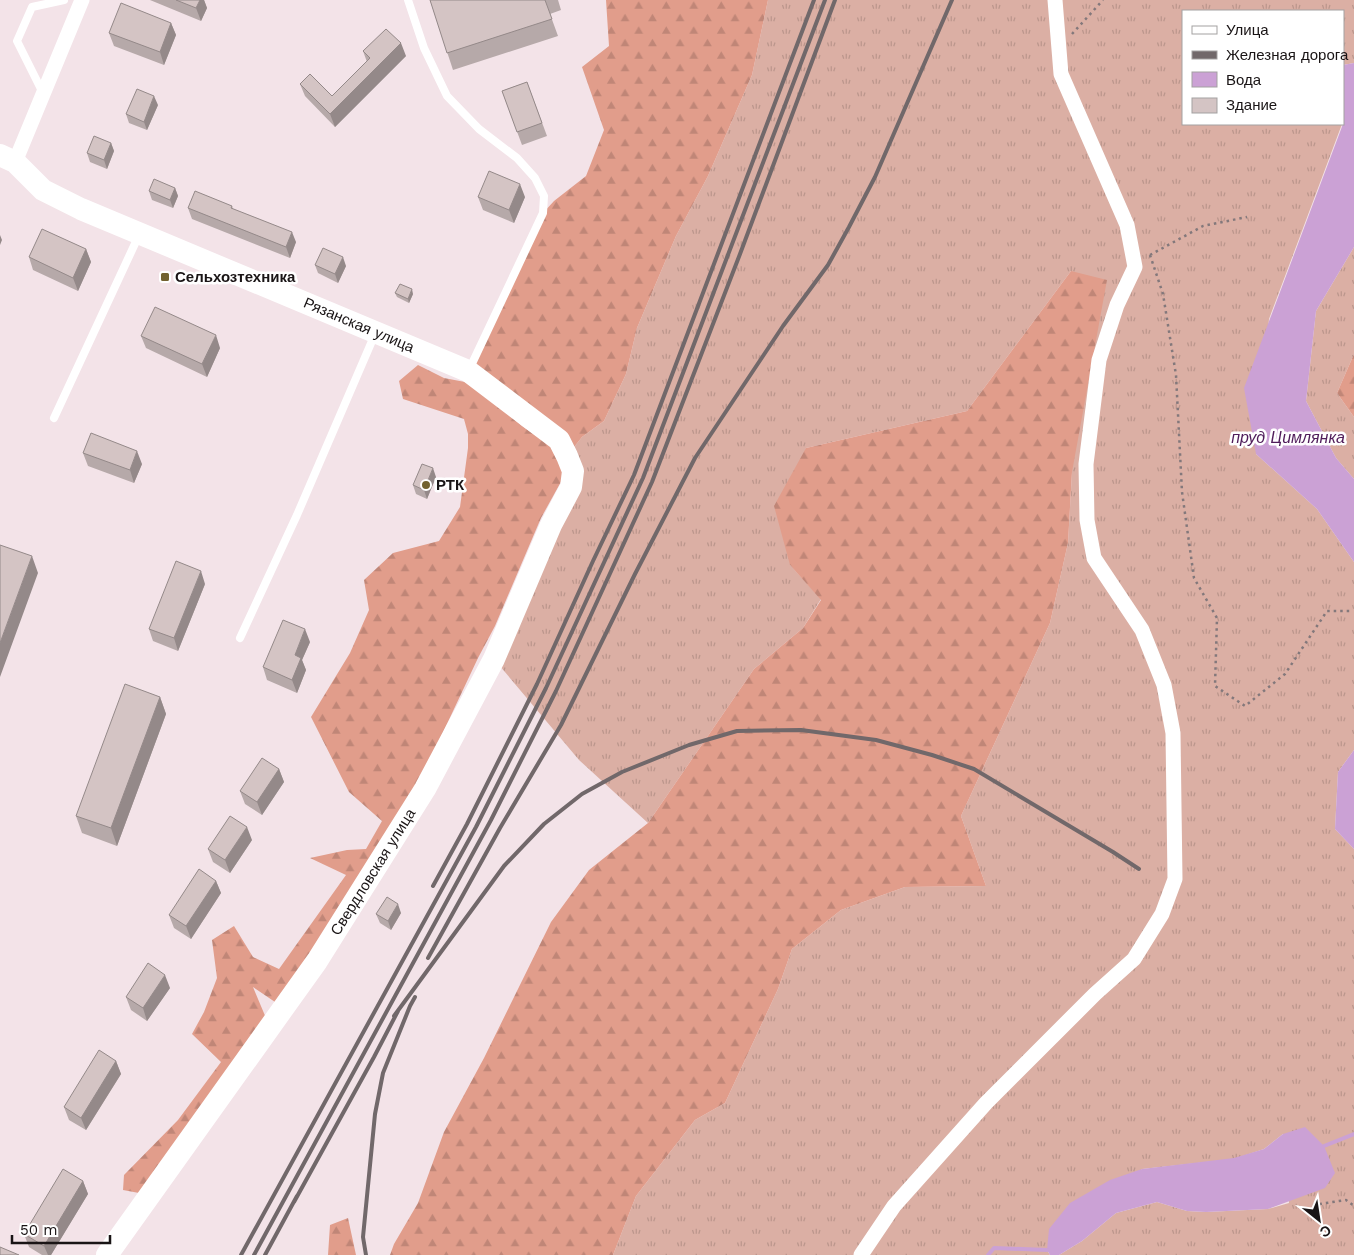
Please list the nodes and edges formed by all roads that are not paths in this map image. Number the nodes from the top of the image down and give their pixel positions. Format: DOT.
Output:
graph roads {
  1 [pos="64,0"];
  2 [pos="82,0"];
  3 [pos="408,0"];
  4 [pos="1055,0"];
  5 [pos="44,94"];
  6 [pos="8,158"];
  7 [pos="140,233"];
  8 [pos="376,332"];
  9 [pos="468,371"];
  10 [pos="54,418"];
  11 [pos="567,456"];
  12 [pos="240,638"];
  13 [pos="107,1255"];
  14 [pos="861,1255"];
  1 -- 5 [label="lane"];
  2 -- 5 [label="street"];
  3 -- 9 [label="lane"];
  4 -- 14 [label="street"];
  5 -- 6 [label="street"];
  6 -- 7 [label="main road, Рязанская улица"];
  7 -- 8 [label="main road, Рязанская улица"];
  7 -- 10 [label="lane"];
  8 -- 9 [label="main road, Рязанская улица"];
  8 -- 12 [label="lane"];
  9 -- 11 [label="main road, Рязанская улица"];
  11 -- 13 [label="main road, Свердловская улица"];
}
